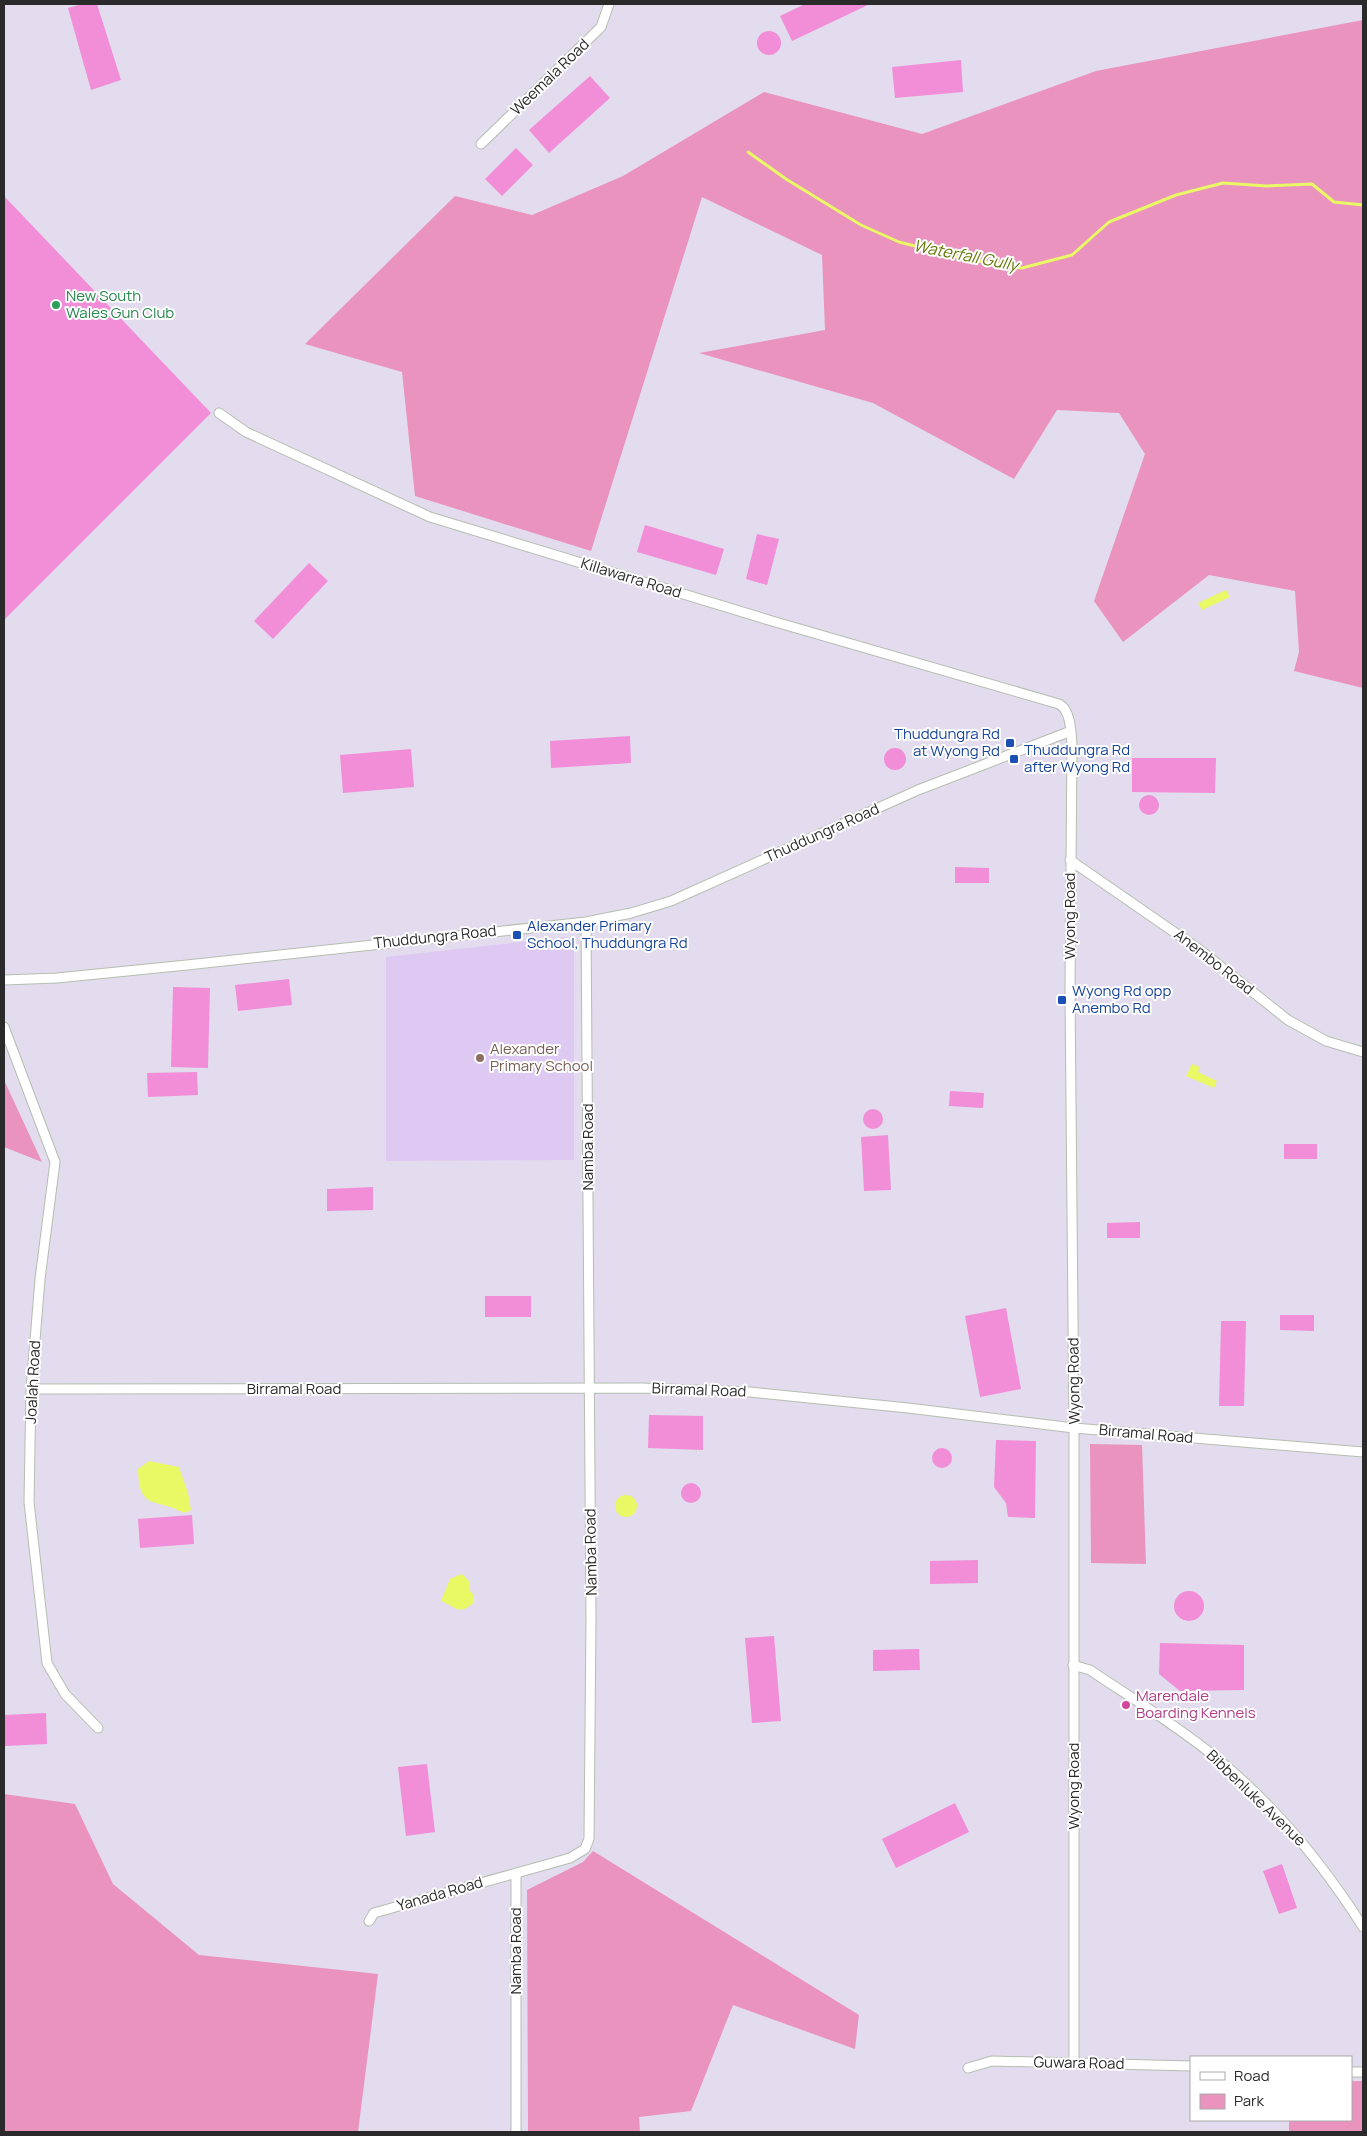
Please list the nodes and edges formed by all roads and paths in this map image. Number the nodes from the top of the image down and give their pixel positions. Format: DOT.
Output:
graph roads {
  1 [pos="609,4"];
  2 [pos="481,144"];
  3 [pos="220,413"];
  4 [pos="1059,704"];
  5 [pos="1071,731"];
  6 [pos="1070,860"];
  7 [pos="586,922"];
  8 [pos="4,980"];
  9 [pos="4,1027"];
  10 [pos="1363,1052"];
  11 [pos="31,1389"];
  12 [pos="589,1389"];
  13 [pos="1074,1428"];
  14 [pos="1363,1452"];
  15 [pos="1074,1664"];
  16 [pos="98,1728"];
  17 [pos="516,1872"];
  18 [pos="369,1921"];
  19 [pos="1363,1927"];
  20 [pos="1074,2062"];
  21 [pos="1190,2066"];
  22 [pos="968,2068"];
  23 [pos="516,2132"];
  1 -- 2 [label="street, Weemala Road"];
  3 -- 4 [label="street, Killawarra Road"];
  4 -- 5 [label="street, Wyong Road"];
  5 -- 6 [label="street, Wyong Road"];
  5 -- 7 [label="street, Thuddungra Road"];
  6 -- 10 [label="street, Anembo Road"];
  6 -- 13 [label="street, Wyong Road"];
  7 -- 8 [label="street, Thuddungra Road"];
  7 -- 12 [label="street, Namba Road"];
  9 -- 11 [label="street, Joalah Road"];
  11 -- 12 [label="street, Birramal Road"];
  11 -- 16 [label="street, Joalah Road"];
  12 -- 13 [label="street, Birramal Road"];
  12 -- 17 [label="street, Namba Road"];
  13 -- 14 [label="street, Birramal Road"];
  13 -- 15 [label="street, Wyong Road"];
  15 -- 19 [label="street, Bibbenluke Avenue"];
  15 -- 20 [label="street, Wyong Road"];
  17 -- 18 [label="street, Yanada Road"];
  17 -- 23 [label="street, Namba Road"];
  20 -- 21 [label="street, Guwara Road"];
  20 -- 22 [label="street, Guwara Road"];
}
